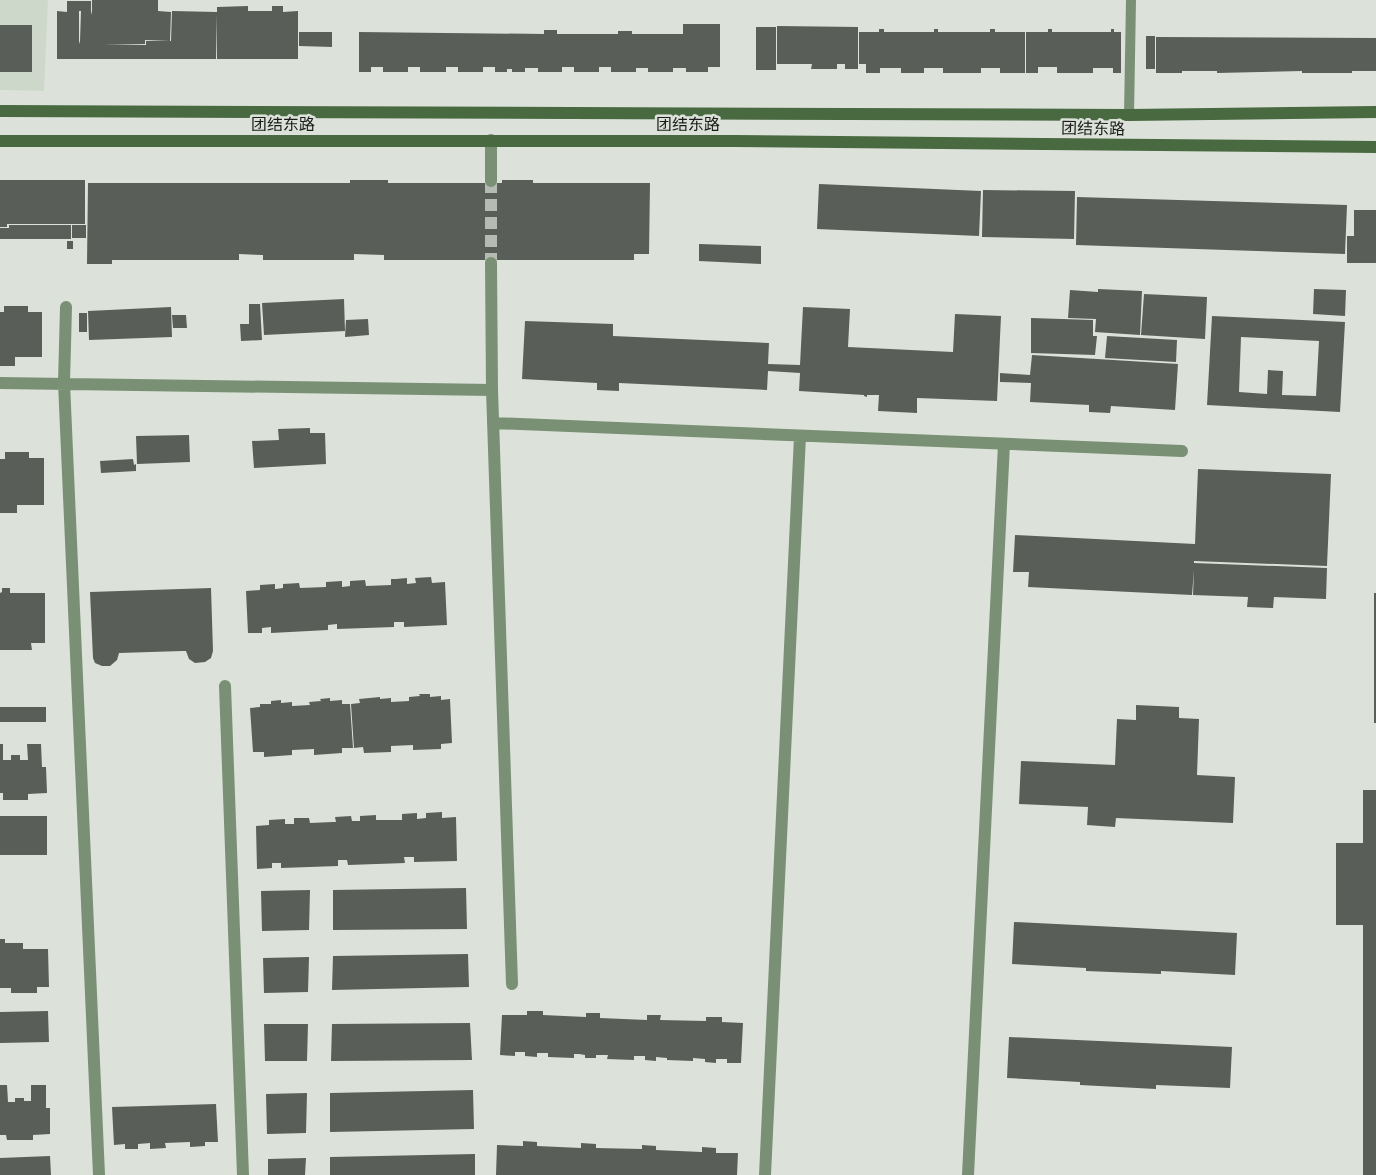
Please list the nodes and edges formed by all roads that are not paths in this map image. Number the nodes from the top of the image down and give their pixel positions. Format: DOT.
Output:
graph roads {
  1 [pos="1131,0"];
  2 [pos="0,111"];
  3 [pos="1376,112"];
  4 [pos="1129,114"];
  5 [pos="491,140"];
  6 [pos="0,141"];
  7 [pos="1376,147"];
  8 [pos="491,181"];
  9 [pos="491,263"];
  10 [pos="66,306"];
  11 [pos="64,382"];
  12 [pos="0,383"];
  13 [pos="492,390"];
  14 [pos="493,423"];
  15 [pos="800,436"];
  16 [pos="1004,444"];
  17 [pos="1182,451"];
  18 [pos="226,686"];
  19 [pos="512,984"];
  20 [pos="99,1175"];
  21 [pos="243,1175"];
  22 [pos="765,1175"];
  23 [pos="968,1175"];
  1 -- 4 [label="lane"];
  2 -- 4 [label="street"];
  3 -- 4 [label="street"];
  5 -- 6 [label="street, 团结东路"];
  5 -- 7 [label="street, 团结东路"];
  5 -- 8 [label="street"];
  9 -- 13 [label="street"];
  10 -- 11 [label="street"];
  11 -- 12 [label="street"];
  11 -- 13 [label="street"];
  11 -- 20 [label="street"];
  13 -- 14 [label="street"];
  14 -- 15 [label="street"];
  14 -- 19 [label="street"];
  15 -- 16 [label="street"];
  15 -- 22 [label="street"];
  16 -- 17 [label="street"];
  16 -- 23 [label="street"];
  18 -- 21 [label="street"];
}
